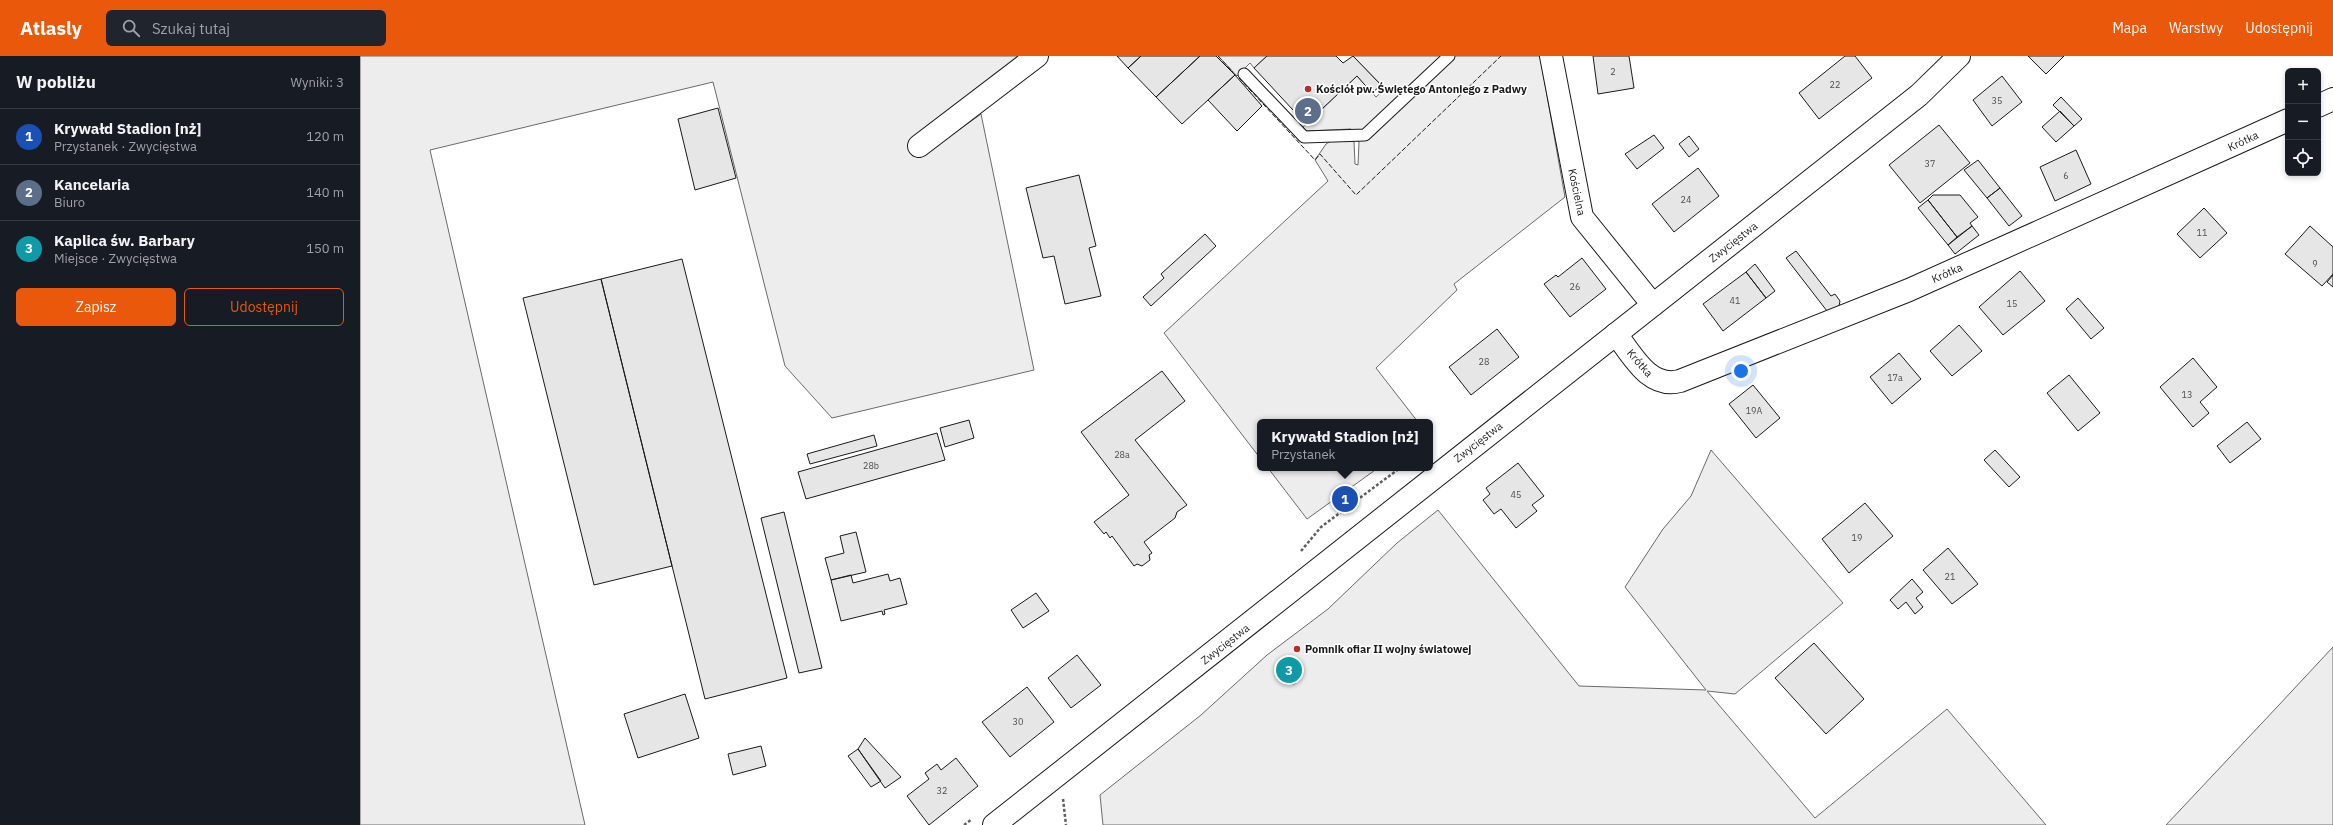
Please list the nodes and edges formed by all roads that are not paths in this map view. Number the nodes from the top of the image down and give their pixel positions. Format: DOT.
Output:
graph roads {
  1 [pos="1037,56"];
  2 [pos="1449,56"];
  3 [pos="1551,56"];
  4 [pos="1959,56"];
  5 [pos="1244,74"];
  6 [pos="2333,99"];
  7 [pos="2321,105"];
  8 [pos="2285,121"];
  9 [pos="919,146"];
  10 [pos="1653,305"];
  11 [pos="1616,334"];
  12 [pos="994,825"];
  1 -- 9 [label="main road"];
  2 -- 5 [label="lane"];
  3 -- 10 [label="main road, Kościelna"];
  4 -- 10 [label="main road, Zwycięstwa"];
  6 -- 7 [label="main road"];
  8 -- 11 [label="main road, Krótka"];
  10 -- 11 [label="main road, Zwycięstwa"];
  11 -- 12 [label="main road, Zwycięstwa"];
}
